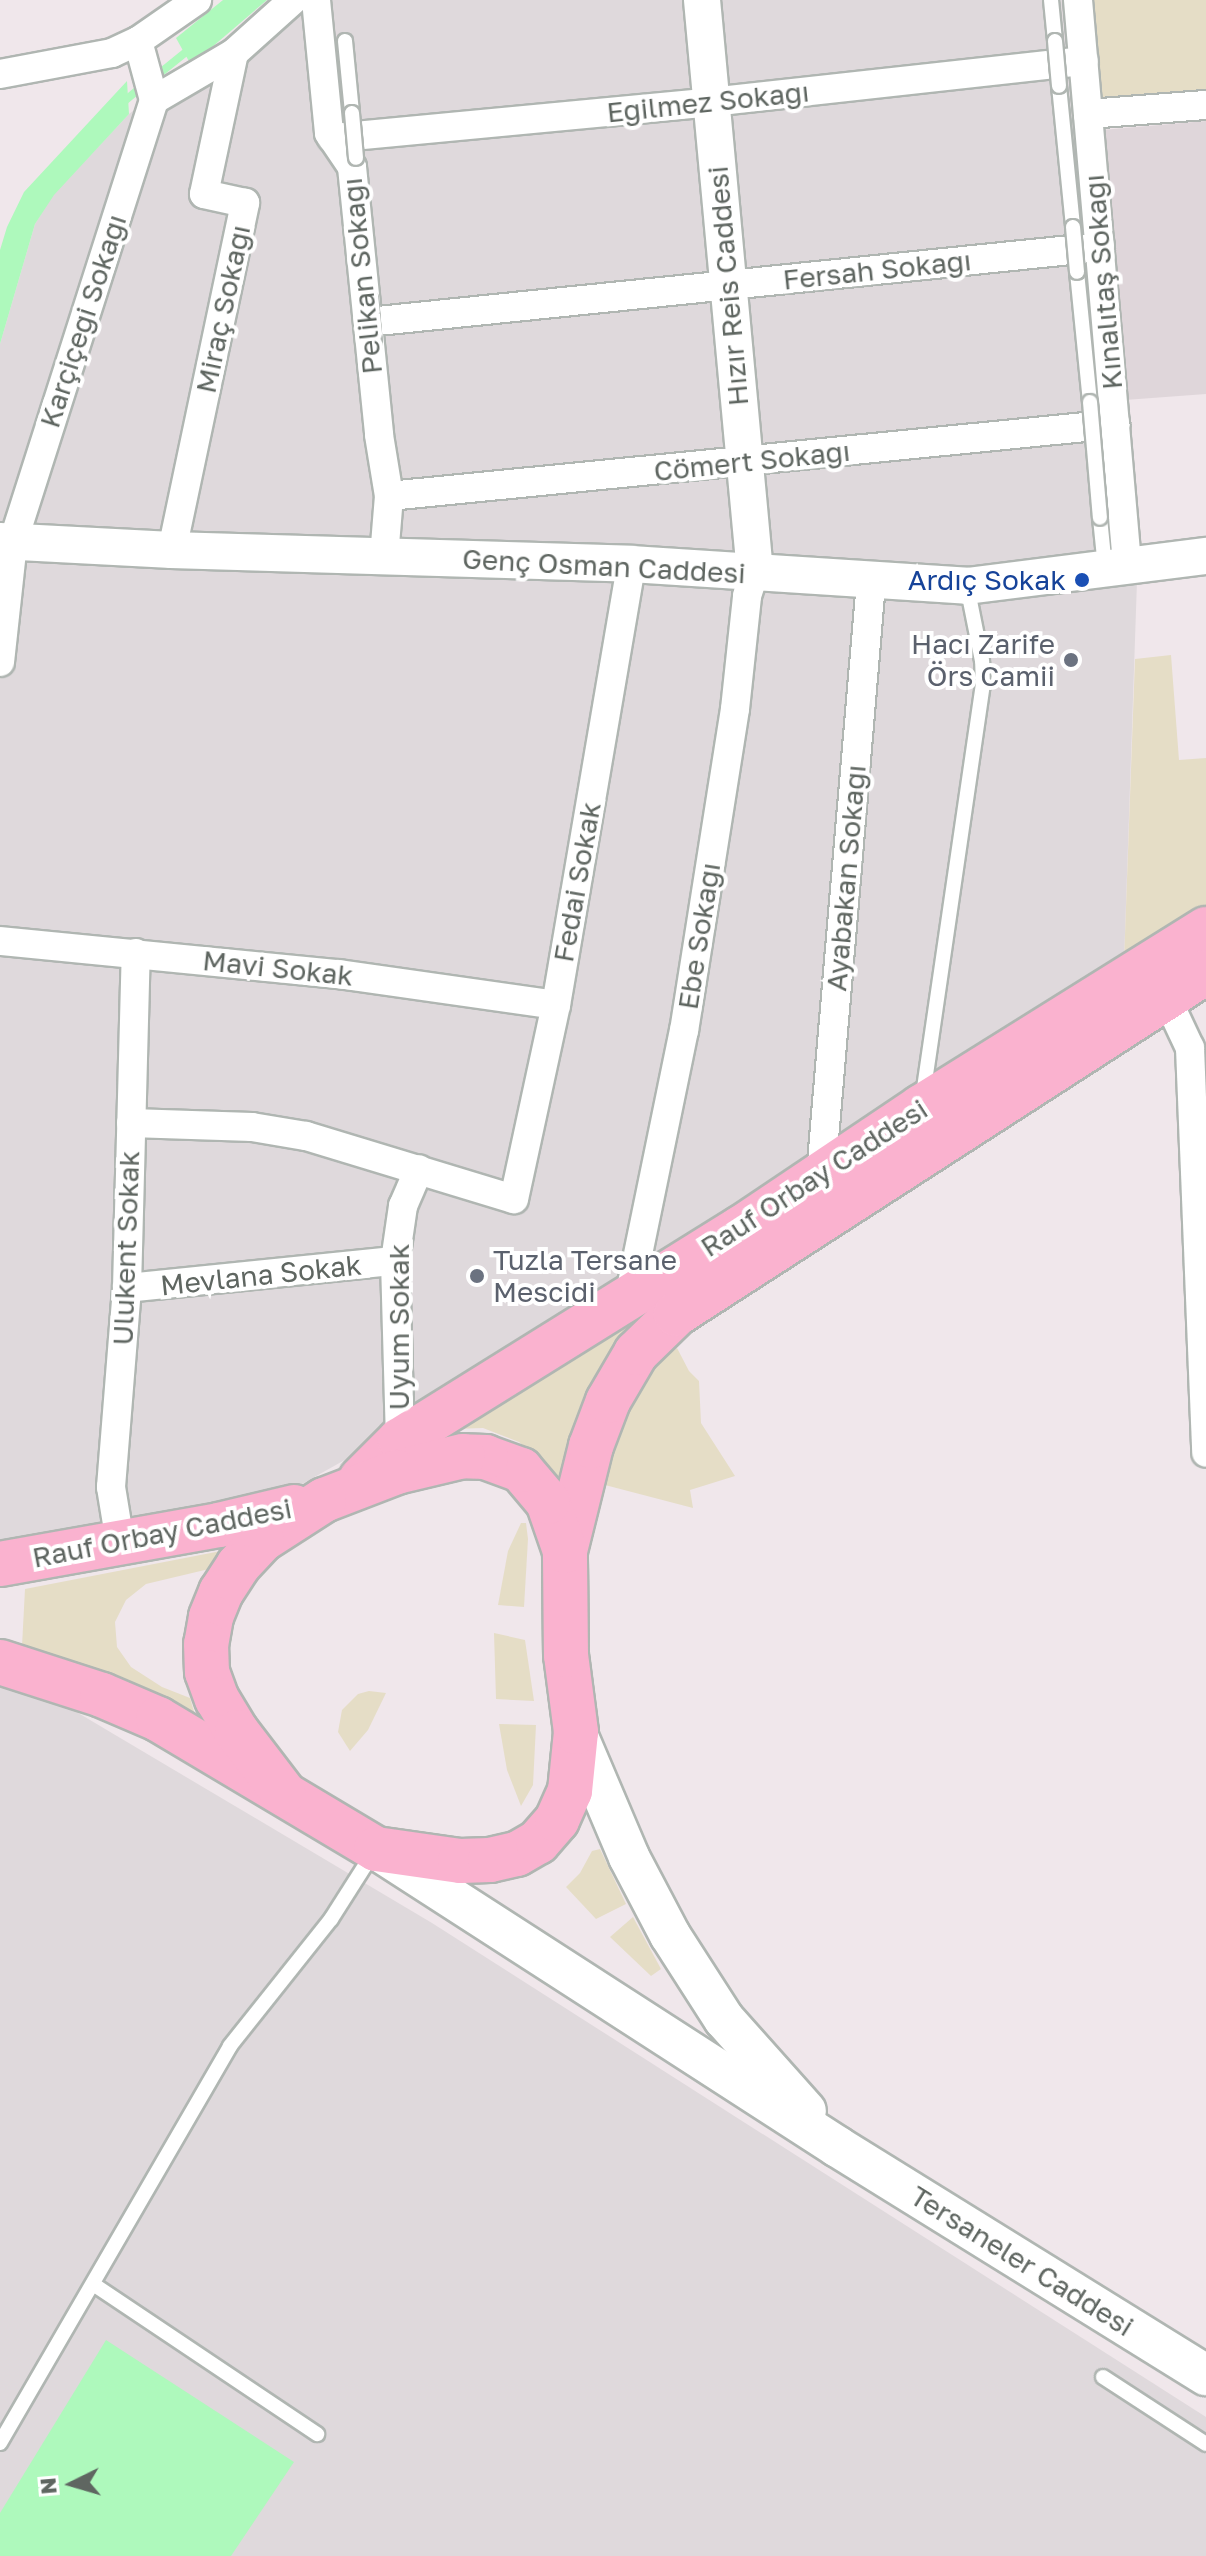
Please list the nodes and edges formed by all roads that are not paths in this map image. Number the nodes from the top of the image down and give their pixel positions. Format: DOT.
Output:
graph roads {
  1 [pos="197,0"];
  2 [pos="293,0"];
  3 [pos="316,0"];
  4 [pos="702,0"];
  5 [pos="1051,0"];
  6 [pos="1078,0"];
  7 [pos="345,41"];
  8 [pos="141,50"];
  9 [pos="234,53"];
  10 [pos="1084,61"];
  11 [pos="0,74"];
  12 [pos="153,97"];
  13 [pos="711,102"];
  14 [pos="1206,105"];
  15 [pos="1088,114"];
  16 [pos="332,138"];
  17 [pos="1100,247"];
  18 [pos="728,285"];
  19 [pos="371,322"];
  20 [pos="380,405"];
  21 [pos="1115,424"];
  22 [pos="745,462"];
  23 [pos="389,496"];
  24 [pos="6,541"];
  25 [pos="172,550"];
  26 [pos="1206,556"];
  27 [pos="384,557"];
  28 [pos="631,564"];
  29 [pos="1116,566"];
  30 [pos="755,572"];
  31 [pos="871,582"];
  32 [pos="967,586"];
  33 [pos="0,662"];
  34 [pos="1206,929"];
  35 [pos="0,941"];
  36 [pos="136,953"];
  37 [pos="1206,972"];
  38 [pos="1166,997"];
  39 [pos="556,1005"];
  40 [pos="921,1107"];
  41 [pos="131,1123"];
  42 [pos="419,1169"];
  43 [pos="821,1174"];
  44 [pos="395,1261"];
  45 [pos="127,1288"];
  46 [pos="629,1298"];
  47 [pos="400,1440"];
  48 [pos="1206,1453"];
  49 [pos="336,1495"];
  50 [pos="120,1542"];
  51 [pos="565,1551"];
  52 [pos="0,1564"];
  53 [pos="0,1662"];
  54 [pos="576,1732"];
  55 [pos="283,1792"];
  56 [pos="376,1849"];
  57 [pos="838,2147"];
  58 [pos="93,2284"];
  59 [pos="1206,2375"];
  60 [pos="1103,2377"];
  61 [pos="317,2434"];
  62 [pos="0,2443"];
  63 [pos="1206,2444"];
  1 -- 8 [label="street"];
  2 -- 9 [label="street"];
  3 -- 16 [label="street, Pelikan Sokağı"];
  4 -- 13 [label="street, Hızır Reis Caddesi"];
  5 -- 29 [label="lane, bridge"];
  6 -- 10 [label="street, Kınalıtaş Sokağı"];
  7 -- 19 [label="lane, bridge"];
  8 -- 11 [label="street"];
  8 -- 12 [label="street"];
  9 -- 12 [label="street"];
  9 -- 25 [label="street, Miraç Sokağı"];
  10 -- 13 [label="street, Eğilmez Sokağı"];
  10 -- 15 [label="street, Kınalıtaş Sokağı"];
  12 -- 24 [label="street, Karçiçeği Sokağı"];
  13 -- 16 [label="street, Eğilmez Sokağı"];
  13 -- 18 [label="street, Hızır Reis Caddesi"];
  14 -- 15 [label="street"];
  15 -- 17 [label="street, Kınalıtaş Sokağı"];
  16 -- 19 [label="street, Pelikan Sokağı"];
  17 -- 18 [label="street, Fersah Sokağı"];
  17 -- 21 [label="street, Kınalıtaş Sokağı"];
  18 -- 19 [label="street, Fersah Sokağı"];
  18 -- 22 [label="street, Hızır Reis Caddesi"];
  19 -- 20 [label="lane"];
  19 -- 23 [label="street, Pelikan Sokağı"];
  21 -- 22 [label="street, Cömert Sokağı"];
  21 -- 29 [label="street, Kınalıtaş Sokağı"];
  22 -- 23 [label="street, Cömert Sokağı"];
  22 -- 30 [label="street, Hızır Reis Caddesi"];
  23 -- 27 [label="street, Pelikan Sokağı"];
  24 -- 25 [label="street, Genç Osman Caddesi"];
  24 -- 33 [label="street, Karçiçeği Sokağı"];
  25 -- 27 [label="street, Genç Osman Caddesi"];
  26 -- 29 [label="street, Genç Osman Caddesi"];
  27 -- 28 [label="street, Genç Osman Caddesi"];
  28 -- 30 [label="street, Genç Osman Caddesi"];
  28 -- 39 [label="street, Fedai Sokak"];
  29 -- 32 [label="street, Genç Osman Caddesi"];
  30 -- 31 [label="street, Genç Osman Caddesi"];
  30 -- 46 [label="street, Ebe Sokağı"];
  31 -- 32 [label="street, Genç Osman Caddesi"];
  31 -- 43 [label="street, Ayabakan Sokağı"];
  32 -- 40 [label="lane"];
  34 -- 40 [label="main road, Rauf Orbay Caddesi"];
  35 -- 36 [label="street, Mavi Sokak"];
  36 -- 39 [label="street, Mavi Sokak"];
  36 -- 41 [label="street, Ulukent Sokak"];
  37 -- 38 [label="main road, Rauf Orbay Caddesi"];
  38 -- 48 [label="street"];
  38 -- 51 [label="main road, Rauf Orbay Caddesi"];
  39 -- 42 [label="street, Fedai Sokak"];
  40 -- 43 [label="main road, Rauf Orbay Caddesi"];
  41 -- 42 [label="street"];
  41 -- 45 [label="street, Ulukent Sokak"];
  42 -- 44 [label="street, Uyum Sokak"];
  43 -- 46 [label="main road, Rauf Orbay Caddesi"];
  44 -- 45 [label="street, Mevlana Sokak"];
  44 -- 47 [label="street, Uyum Sokak"];
  45 -- 50 [label="street, Ulukent Sokak"];
  46 -- 47 [label="main road, Rauf Orbay Caddesi"];
  47 -- 49 [label="main road, Rauf Orbay Caddesi"];
  49 -- 50 [label="main road, Rauf Orbay Caddesi"];
  49 -- 51 [label="main road, Rauf Orbay Caddesi"];
  49 -- 55 [label="main road, Rauf Orbay Caddesi"];
  50 -- 52 [label="main road, Rauf Orbay Caddesi"];
  51 -- 54 [label="main road, Rauf Orbay Caddesi"];
  53 -- 55 [label="main road, Rauf Orbay Caddesi"];
  54 -- 56 [label="main road, Rauf Orbay Caddesi"];
  54 -- 57 [label="main road"];
  55 -- 56 [label="main road, Rauf Orbay Caddesi"];
  56 -- 57 [label="main road, Tersaneler Caddesi"];
  56 -- 58 [label="lane"];
  57 -- 59 [label="main road, Tersaneler Caddesi"];
  58 -- 61 [label="lane"];
  58 -- 62 [label="lane"];
  60 -- 63 [label="lane"];
}
